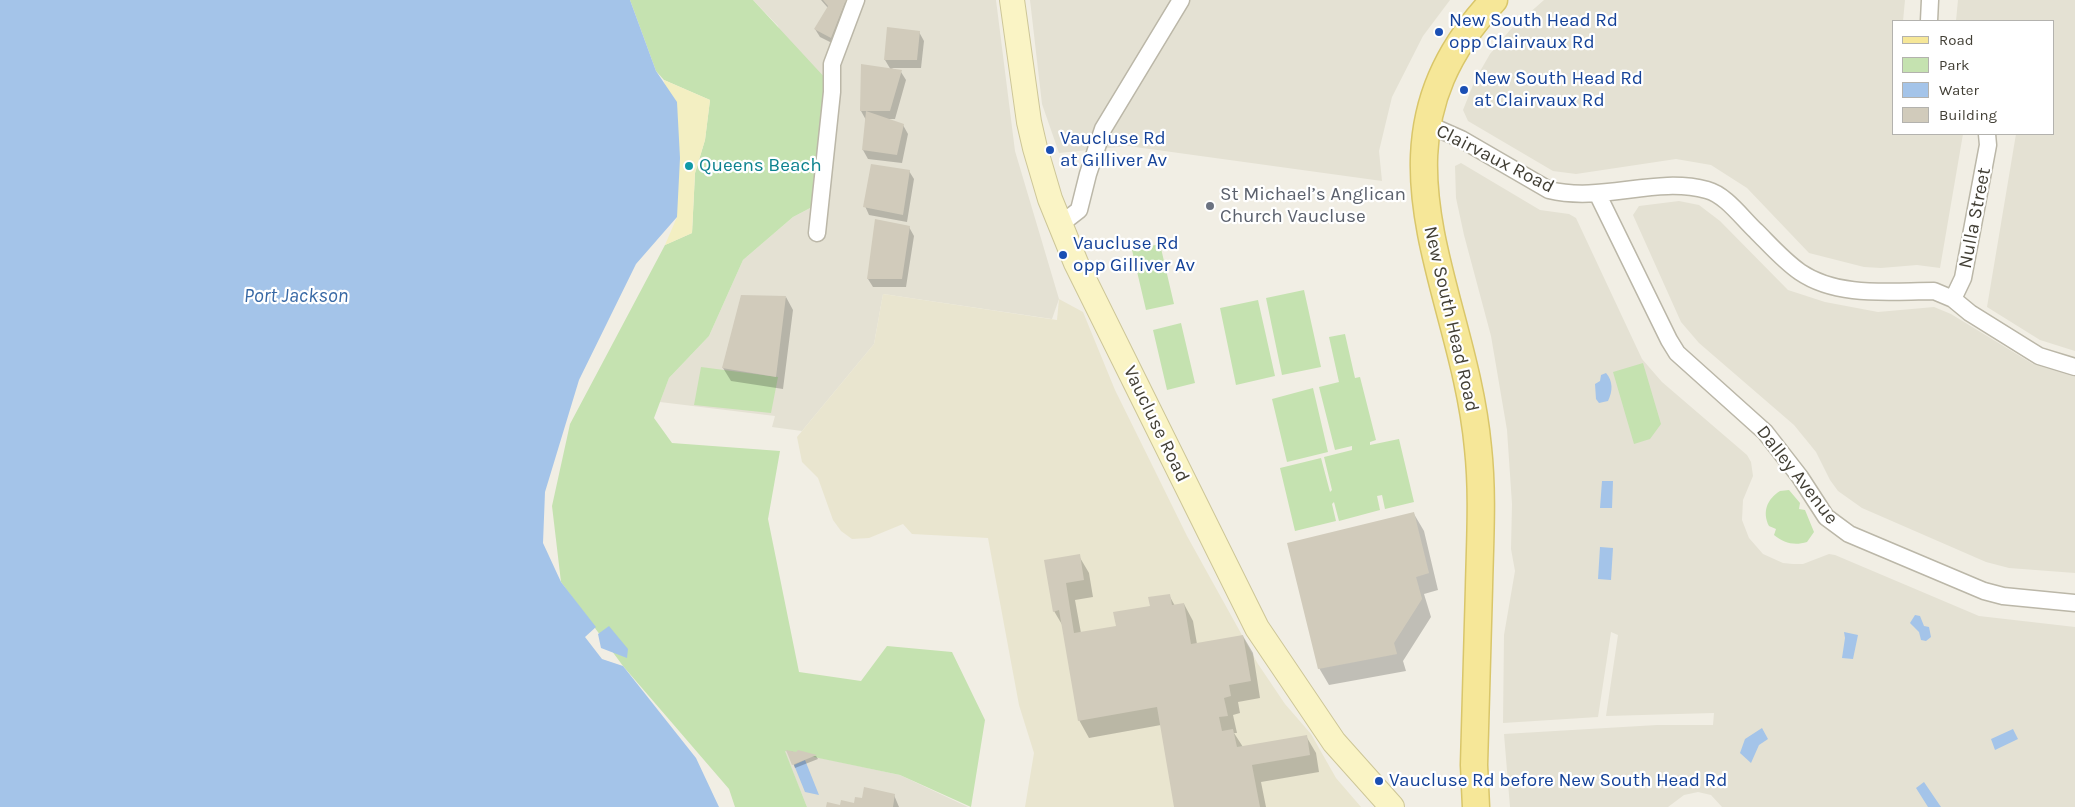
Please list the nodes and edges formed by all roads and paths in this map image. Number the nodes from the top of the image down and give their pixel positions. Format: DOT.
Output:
graph roads {
  1 [pos="856,0"];
  2 [pos="1012,0"];
  3 [pos="1181,0"];
  4 [pos="1494,0"];
  5 [pos="1930,0"];
  6 [pos="1929,20"];
  7 [pos="1427,124"];
  8 [pos="1987,135"];
  9 [pos="1598,195"];
  10 [pos="1061,224"];
  11 [pos="817,233"];
  12 [pos="1953,299"];
  13 [pos="2075,367"];
  14 [pos="2075,603"];
  15 [pos="1392,807"];
  16 [pos="1476,807"];
  1 -- 11 [label="street"];
  2 -- 10 [label="street, Vaucluse Road"];
  3 -- 10 [label="street"];
  4 -- 7 [label="main road, New South Head Road"];
  5 -- 6 [label="street"];
  7 -- 9 [label="street, Clairvaux Road"];
  7 -- 16 [label="main road, New South Head Road"];
  8 -- 12 [label="street, Nulla Street"];
  9 -- 12 [label="street, Clairvaux Road"];
  9 -- 14 [label="street, Dalley Avenue"];
  10 -- 15 [label="street, Vaucluse Road"];
  12 -- 13 [label="street, Clairvaux Road"];
}
